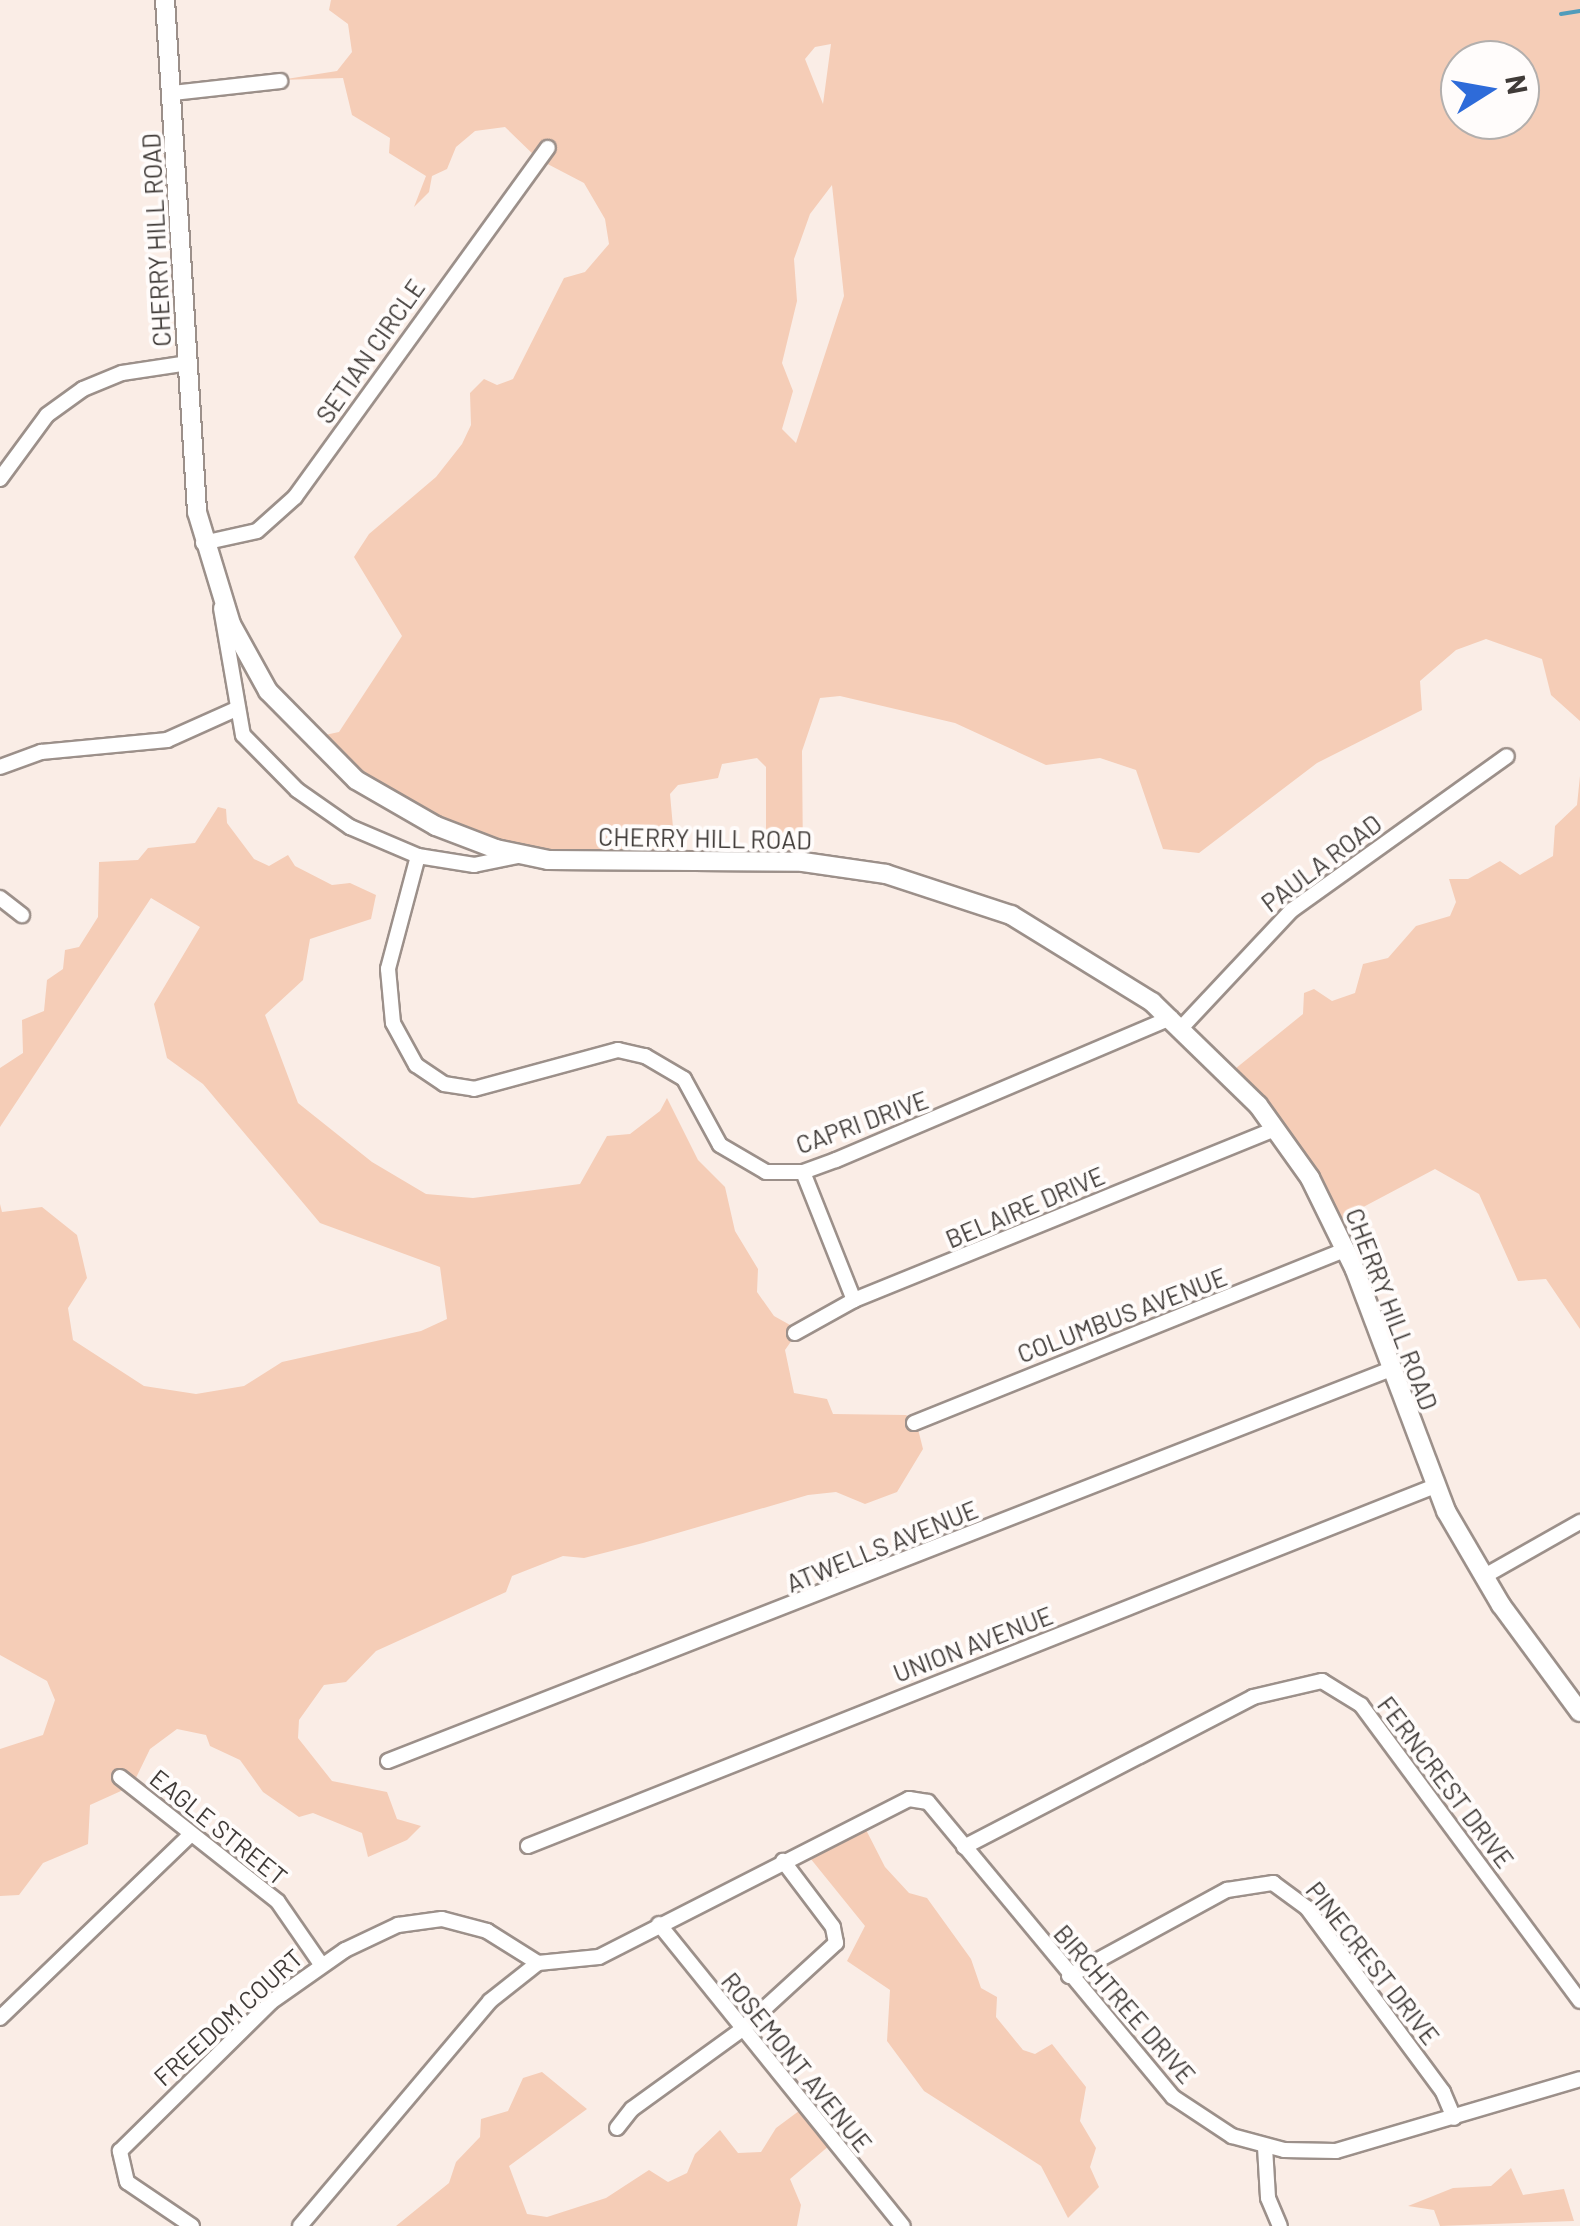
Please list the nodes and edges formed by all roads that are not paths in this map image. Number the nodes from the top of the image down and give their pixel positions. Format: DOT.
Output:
graph roads {
  1 [pos="166,0"];
  2 [pos="280,82"];
  3 [pos="173,93"];
  4 [pos="548,148"];
  5 [pos="188,363"];
  6 [pos="0,478"];
  7 [pos="203,542"];
  8 [pos="220,593"];
  9 [pos="234,710"];
  10 [pos="1506,756"];
  11 [pos="0,767"];
  12 [pos="418,856"];
  13 [pos="519,856"];
  14 [pos="0,898"];
  15 [pos="22,914"];
  16 [pos="1176,1023"];
  17 [pos="1276,1130"];
  18 [pos="803,1172"];
  19 [pos="1346,1249"];
  20 [pos="854,1300"];
  21 [pos="795,1333"];
  22 [pos="1391,1369"];
  23 [pos="914,1422"];
  24 [pos="1435,1486"];
  25 [pos="1580,1522"];
  26 [pos="1483,1578"];
  27 [pos="1580,1712"];
  28 [pos="388,1761"];
  29 [pos="120,1777"];
  30 [pos="192,1834"];
  31 [pos="528,1846"];
  32 [pos="964,1847"];
  33 [pos="783,1861"];
  34 [pos="659,1924"];
  35 [pos="538,1962"];
  36 [pos="321,1964"];
  37 [pos="1070,1976"];
  38 [pos="1580,2001"];
  39 [pos="0,2018"];
  40 [pos="741,2030"];
  41 [pos="1580,2080"];
  42 [pos="1454,2118"];
  43 [pos="617,2128"];
  44 [pos="1265,2147"];
  45 [pos="192,2226"];
  46 [pos="300,2226"];
  47 [pos="903,2226"];
  48 [pos="1280,2226"];
  1 -- 3 [label="main road, CHERRY HILL ROAD"];
  2 -- 3 [label="street"];
  3 -- 5 [label="main road, CHERRY HILL ROAD"];
  4 -- 7 [label="street, SETIAN CIRCLE"];
  5 -- 6 [label="street"];
  5 -- 7 [label="main road, CHERRY HILL ROAD"];
  7 -- 8 [label="main road, CHERRY HILL ROAD"];
  8 -- 9 [label="street"];
  8 -- 13 [label="main road, CHERRY HILL ROAD"];
  9 -- 11 [label="street"];
  9 -- 12 [label="street"];
  10 -- 16 [label="street, PAULA ROAD"];
  12 -- 13 [label="street"];
  12 -- 18 [label="street, CAPRI DRIVE"];
  13 -- 16 [label="main road, CHERRY HILL ROAD"];
  14 -- 15 [label="street"];
  16 -- 17 [label="main road, CHERRY HILL ROAD"];
  16 -- 18 [label="street, CAPRI DRIVE"];
  17 -- 19 [label="main road, CHERRY HILL ROAD"];
  17 -- 20 [label="street, BELAIRE DRIVE"];
  18 -- 20 [label="street"];
  19 -- 22 [label="main road, CHERRY HILL ROAD"];
  19 -- 23 [label="street, COLUMBUS AVENUE"];
  20 -- 21 [label="street, BELAIRE DRIVE"];
  22 -- 24 [label="main road, CHERRY HILL ROAD"];
  22 -- 28 [label="street, ATWELLS AVENUE"];
  24 -- 26 [label="main road, CHERRY HILL ROAD"];
  24 -- 31 [label="street, UNION AVENUE"];
  25 -- 26 [label="street"];
  26 -- 27 [label="main road, CHERRY HILL ROAD"];
  29 -- 30 [label="street, EAGLE STREET"];
  30 -- 36 [label="street, EAGLE STREET"];
  30 -- 39 [label="street"];
  32 -- 33 [label="street, BIRCHTREE DRIVE"];
  32 -- 37 [label="street, BIRCHTREE DRIVE"];
  32 -- 38 [label="street, FERNCREST DRIVE"];
  33 -- 34 [label="street"];
  33 -- 40 [label="street"];
  34 -- 35 [label="street"];
  34 -- 40 [label="street, ROSEMONT AVENUE"];
  35 -- 36 [label="street, FREEDOM COURT"];
  35 -- 46 [label="street"];
  36 -- 45 [label="street, FREEDOM COURT"];
  37 -- 42 [label="street, PINECREST DRIVE"];
  37 -- 44 [label="street, BIRCHTREE DRIVE"];
  40 -- 43 [label="street"];
  40 -- 47 [label="street, ROSEMONT AVENUE"];
  41 -- 42 [label="street, BIRCHTREE DRIVE"];
  42 -- 44 [label="street, BIRCHTREE DRIVE"];
  44 -- 48 [label="street"];
}
